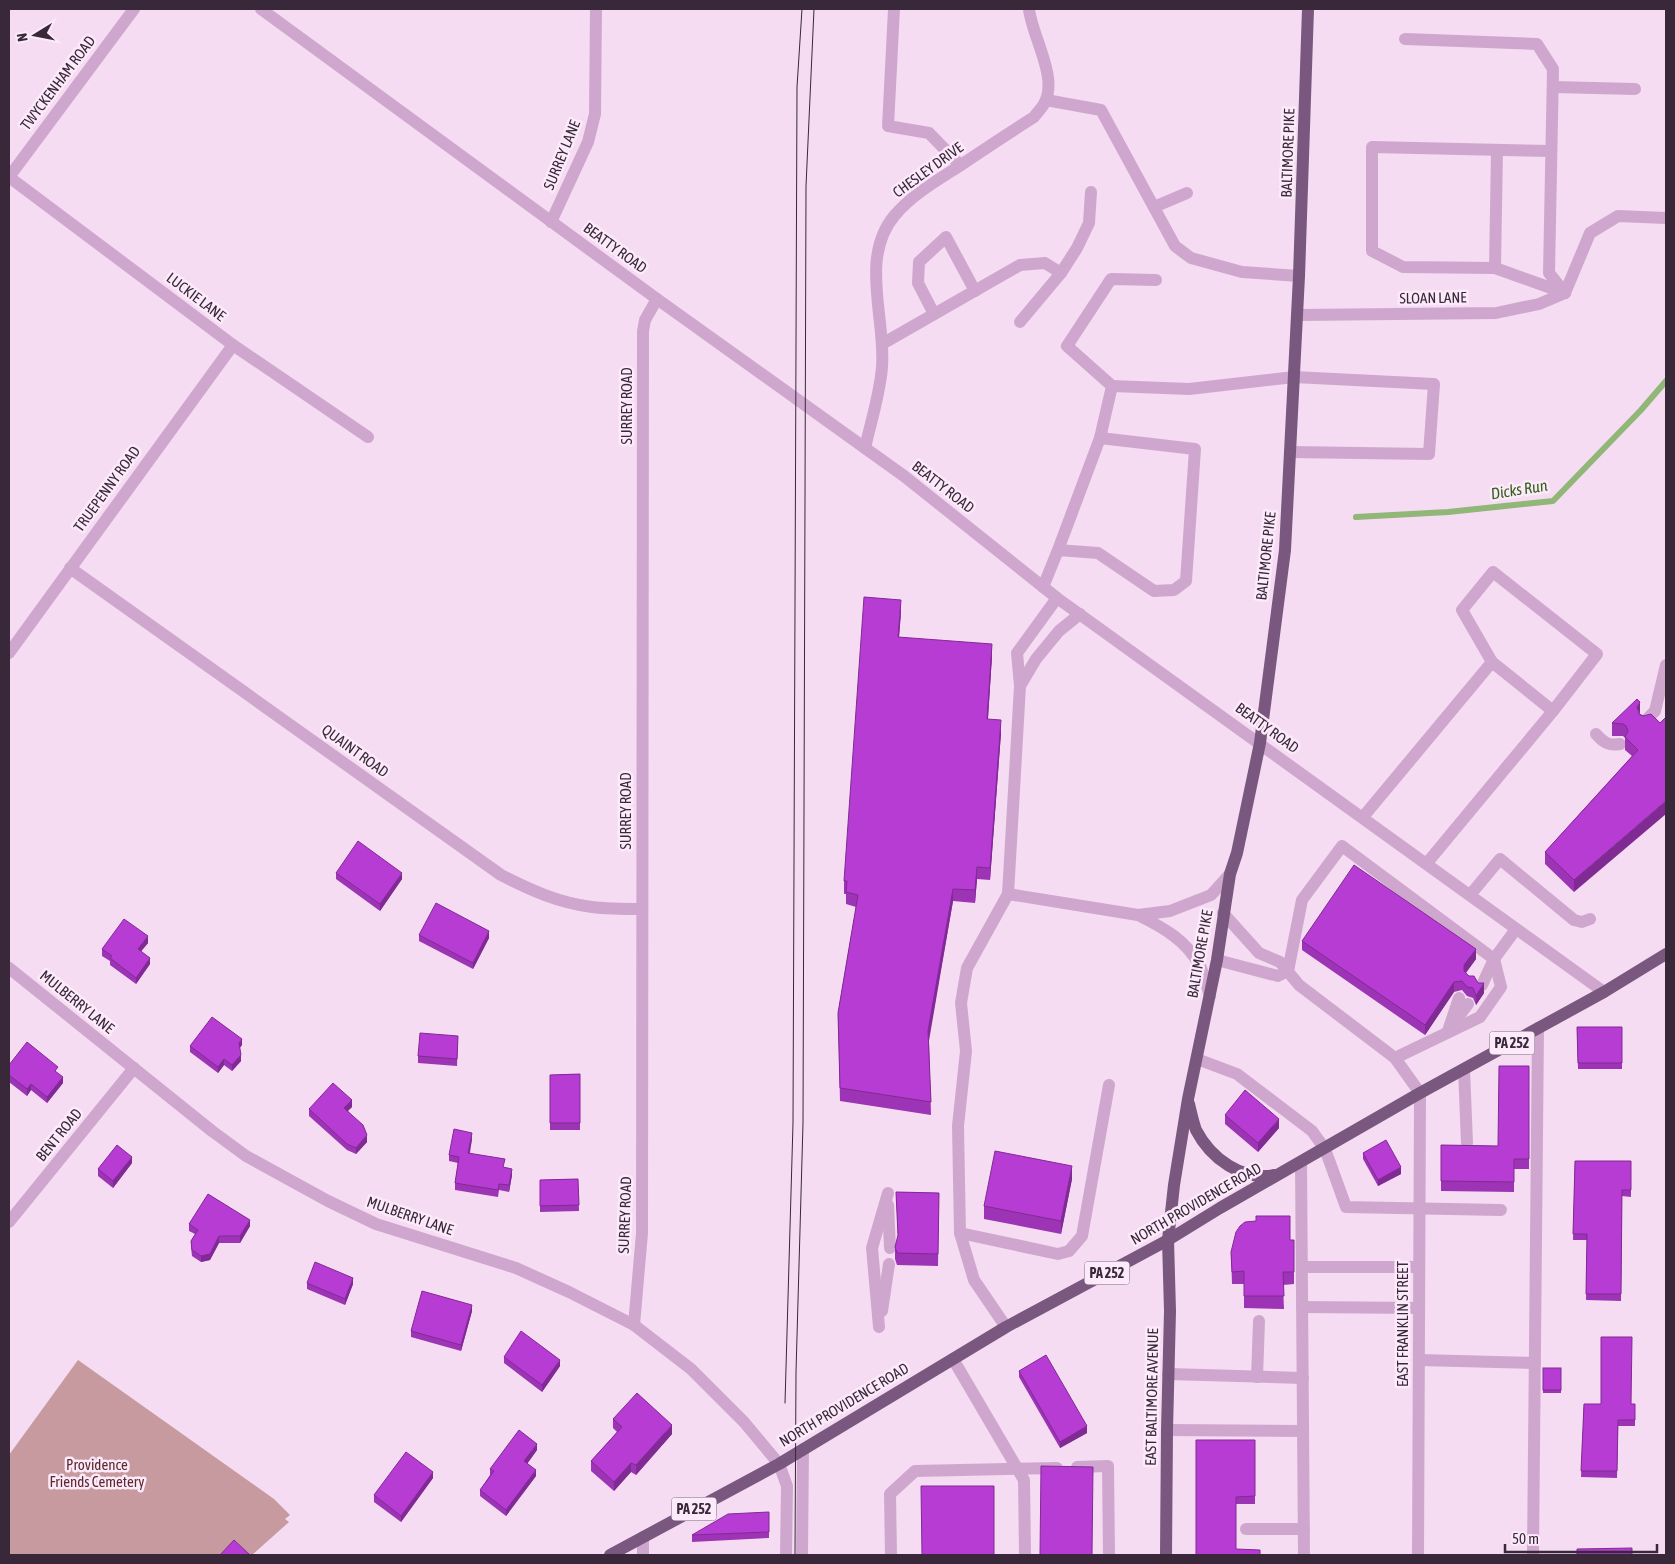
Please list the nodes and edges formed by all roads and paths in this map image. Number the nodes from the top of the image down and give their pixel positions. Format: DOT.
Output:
graph roads {
  1 [pos="134,9"];
  2 [pos="261,9"];
  3 [pos="596,9"];
  4 [pos="894,9"];
  5 [pos="1029,9"];
  6 [pos="1308,9"];
  7 [pos="1404,39"];
  8 [pos="1553,87"];
  9 [pos="1634,89"];
  10 [pos="1046,100"];
  11 [pos="1497,150"];
  12 [pos="1551,151"];
  13 [pos="960,165"];
  14 [pos="9,177"];
  15 [pos="1091,192"];
  16 [pos="1187,193"];
  17 [pos="1154,207"];
  18 [pos="1666,218"];
  19 [pos="551,222"];
  20 [pos="1495,268"];
  21 [pos="1061,274"];
  22 [pos="1299,276"];
  23 [pos="1156,280"];
  24 [pos="976,291"];
  25 [pos="1565,292"];
  26 [pos="657,299"];
  27 [pos="934,314"];
  28 [pos="1298,315"];
  29 [pos="1020,322"];
  30 [pos="234,344"];
  31 [pos="882,344"];
  32 [pos="1294,377"];
  33 [pos="1112,386"];
  34 [pos="368,437"];
  35 [pos="1100,438"];
  36 [pos="865,448"];
  37 [pos="1290,452"];
  38 [pos="1058,550"];
  39 [pos="70,568"];
  40 [pos="1042,587"];
  41 [pos="1057,598"];
  42 [pos="1080,614"];
  43 [pos="9,654"];
  44 [pos="1492,662"];
  45 [pos="1666,665"];
  46 [pos="1020,686"];
  47 [pos="1553,711"];
  48 [pos="1645,721"];
  49 [pos="1596,734"];
  50 [pos="1260,742"];
  51 [pos="1620,744"];
  52 [pos="1363,817"];
  53 [pos="1427,864"];
  54 [pos="1230,874"];
  55 [pos="1008,894"];
  56 [pos="1470,895"];
  57 [pos="642,909"];
  58 [pos="1223,913"];
  59 [pos="1138,915"];
  60 [pos="1590,919"];
  61 [pos="1516,929"];
  62 [pos="1666,954"];
  63 [pos="1494,959"];
  64 [pos="1216,960"];
  65 [pos="9,968"];
  66 [pos="1288,971"];
  67 [pos="1477,982"];
  68 [pos="1604,992"];
  69 [pos="1210,996"];
  70 [pos="1463,1001"];
  71 [pos="1538,1028"];
  72 [pos="1448,1031"];
  73 [pos="1395,1058"];
  74 [pos="1197,1059"];
  75 [pos="134,1068"];
  76 [pos="1464,1069"];
  77 [pos="1109,1085"];
  78 [pos="1420,1093"];
  79 [pos="1188,1099"];
  80 [pos="1467,1143"];
  81 [pos="1325,1149"];
  82 [pos="1301,1162"];
  83 [pos="1282,1173"];
  84 [pos="1419,1209"];
  85 [pos="1501,1210"];
  86 [pos="9,1222"];
  87 [pos="960,1233"];
  88 [pos="1168,1240"];
  89 [pos="890,1248"];
  90 [pos="890,1264"];
  91 [pos="1302,1266"];
  92 [pos="1419,1267"];
  93 [pos="1302,1307"];
  94 [pos="1419,1308"];
  95 [pos="1259,1321"];
  96 [pos="634,1325"];
  97 [pos="1006,1327"];
  98 [pos="953,1359"];
  99 [pos="1419,1360"];
  100 [pos="1535,1364"];
  101 [pos="1168,1374"];
  102 [pos="1257,1377"];
  103 [pos="1303,1378"];
  104 [pos="1167,1430"];
  105 [pos="1303,1431"];
  106 [pos="803,1449"];
  107 [pos="779,1464"];
  108 [pos="1018,1469"];
  109 [pos="1246,1529"];
  110 [pos="1304,1529"];
  111 [pos="642,1537"];
  112 [pos="610,1555"];
  113 [pos="643,1555"];
  114 [pos="786,1555"];
  115 [pos="802,1555"];
  116 [pos="891,1555"];
  117 [pos="1025,1555"];
  118 [pos="1109,1555"];
  119 [pos="1166,1555"];
  120 [pos="1304,1555"];
  121 [pos="1418,1555"];
  122 [pos="1533,1555"];
  1 -- 14 [label="street, TWYCKENHAM ROAD"];
  2 -- 19 [label="street, BEATTY ROAD"];
  3 -- 19 [label="street, SURREY LANE"];
  4 -- 13 [label="street"];
  5 -- 10 [label="street"];
  6 -- 22 [label="main road, BALTIMORE PIKE"];
  7 -- 8 [label="street"];
  8 -- 9 [label="street"];
  8 -- 12 [label="street"];
  10 -- 13 [label="street, CHESLEY DRIVE"];
  10 -- 17 [label="street"];
  11 -- 12 [label="street"];
  11 -- 20 [label="street"];
  11 -- 20 [label="street"];
  12 -- 25 [label="street"];
  13 -- 31 [label="street, CHESLEY DRIVE"];
  14 -- 30 [label="street, LUCKIE LANE"];
  15 -- 21 [label="street"];
  16 -- 17 [label="street"];
  17 -- 22 [label="street"];
  18 -- 25 [label="street"];
  19 -- 26 [label="street, BEATTY ROAD"];
  20 -- 25 [label="street"];
  21 -- 24 [label="street"];
  21 -- 29 [label="street"];
  22 -- 28 [label="main road, BALTIMORE PIKE"];
  23 -- 33 [label="street"];
  24 -- 27 [label="street"];
  24 -- 27 [label="street"];
  25 -- 28 [label="street, SLOAN LANE"];
  26 -- 36 [label="street, BEATTY ROAD"];
  26 -- 57 [label="street, SURREY ROAD"];
  27 -- 31 [label="street"];
  28 -- 32 [label="main road, BALTIMORE PIKE"];
  30 -- 34 [label="street, LUCKIE LANE"];
  30 -- 39 [label="street, TRUEPENNY ROAD"];
  31 -- 36 [label="street, CHESLEY DRIVE"];
  32 -- 33 [label="street"];
  32 -- 37 [label="main road, BALTIMORE PIKE"];
  32 -- 37 [label="street"];
  33 -- 35 [label="street"];
  35 -- 38 [label="street"];
  35 -- 38 [label="street"];
  36 -- 40 [label="street, BEATTY ROAD"];
  37 -- 50 [label="main road, BALTIMORE PIKE"];
  38 -- 40 [label="street"];
  39 -- 43 [label="street, TRUEPENNY ROAD"];
  39 -- 57 [label="street, QUAINT ROAD"];
  40 -- 41 [label="street, BEATTY ROAD"];
  41 -- 42 [label="street, BEATTY ROAD"];
  41 -- 46 [label="street"];
  42 -- 46 [label="street"];
  42 -- 50 [label="street, BEATTY ROAD"];
  44 -- 47 [label="street"];
  44 -- 47 [label="street"];
  44 -- 52 [label="street"];
  45 -- 48 [label="street"];
  46 -- 55 [label="street"];
  47 -- 53 [label="street"];
  49 -- 51 [label="street"];
  50 -- 52 [label="street, BEATTY ROAD"];
  50 -- 54 [label="main road, BALTIMORE PIKE"];
  52 -- 53 [label="street, BEATTY ROAD"];
  53 -- 56 [label="street, BEATTY ROAD"];
  54 -- 58 [label="main road, BALTIMORE PIKE"];
  54 -- 59 [label="street"];
  55 -- 59 [label="street"];
  55 -- 87 [label="street"];
  56 -- 60 [label="street"];
  56 -- 61 [label="street, BEATTY ROAD"];
  57 -- 96 [label="street, SURREY ROAD"];
  58 -- 64 [label="main road, BALTIMORE PIKE"];
  58 -- 66 [label="street"];
  59 -- 69 [label="street"];
  61 -- 63 [label="street"];
  61 -- 68 [label="street, BEATTY ROAD"];
  62 -- 68 [label="main road, NORTH PROVIDENCE ROAD / PA 252"];
  63 -- 66 [label="street"];
  63 -- 67 [label="street"];
  63 -- 72 [label="street"];
  64 -- 66 [label="street"];
  64 -- 69 [label="main road, BALTIMORE PIKE"];
  65 -- 75 [label="street, MULBERRY LANE"];
  66 -- 73 [label="street"];
  68 -- 71 [label="main road, NORTH PROVIDENCE ROAD / PA 252"];
  69 -- 74 [label="main road, BALTIMORE PIKE"];
  70 -- 72 [label="street"];
  71 -- 76 [label="main road, NORTH PROVIDENCE ROAD / PA 252"];
  71 -- 100 [label="street"];
  72 -- 73 [label="street"];
  73 -- 78 [label="street"];
  74 -- 79 [label="main road, BALTIMORE PIKE"];
  74 -- 81 [label="street"];
  75 -- 86 [label="street, BENT ROAD"];
  75 -- 96 [label="street, MULBERRY LANE"];
  76 -- 78 [label="main road, NORTH PROVIDENCE ROAD / PA 252"];
  76 -- 80 [label="street"];
  77 -- 87 [label="street"];
  78 -- 81 [label="main road, NORTH PROVIDENCE ROAD / PA 252"];
  78 -- 84 [label="street, EAST FRANKLIN STREET"];
  79 -- 83 [label="main road"];
  79 -- 88 [label="main road, EAST BALTIMORE AVENUE"];
  81 -- 82 [label="main road, NORTH PROVIDENCE ROAD / PA 252"];
  81 -- 84 [label="street"];
  82 -- 83 [label="main road, NORTH PROVIDENCE ROAD / PA 252"];
  82 -- 91 [label="street"];
  83 -- 88 [label="main road, NORTH PROVIDENCE ROAD / PA 252"];
  84 -- 85 [label="street"];
  84 -- 92 [label="street, EAST FRANKLIN STREET"];
  87 -- 97 [label="street"];
  88 -- 97 [label="main road, NORTH PROVIDENCE ROAD / PA 252"];
  88 -- 101 [label="main road, EAST BALTIMORE AVENUE"];
  89 -- 90 [label="street"];
  91 -- 92 [label="street"];
  91 -- 93 [label="street"];
  92 -- 94 [label="street, EAST FRANKLIN STREET"];
  93 -- 94 [label="street"];
  93 -- 103 [label="street"];
  94 -- 99 [label="street, EAST FRANKLIN STREET"];
  95 -- 102 [label="street"];
  96 -- 107 [label="street, MULBERRY LANE"];
  97 -- 98 [label="main road, NORTH PROVIDENCE ROAD / PA 252"];
  98 -- 106 [label="main road, NORTH PROVIDENCE ROAD / PA 252"];
  98 -- 108 [label="street"];
  99 -- 100 [label="street"];
  99 -- 121 [label="street, EAST FRANKLIN STREET"];
  100 -- 122 [label="street"];
  101 -- 102 [label="street"];
  101 -- 104 [label="main road, EAST BALTIMORE AVENUE"];
  102 -- 103 [label="street"];
  103 -- 105 [label="street"];
  104 -- 105 [label="street"];
  104 -- 119 [label="main road, EAST BALTIMORE AVENUE"];
  105 -- 110 [label="street"];
  106 -- 107 [label="main road, NORTH PROVIDENCE ROAD / PA 252"];
  106 -- 115 [label="street"];
  107 -- 111 [label="main road, NORTH PROVIDENCE ROAD / PA 252"];
  107 -- 114 [label="street"];
  108 -- 116 [label="street"];
  108 -- 117 [label="street"];
  108 -- 118 [label="street"];
  109 -- 110 [label="street"];
  110 -- 120 [label="street"];
  111 -- 112 [label="main road, NORTH PROVIDENCE ROAD / PA 252"];
  111 -- 113 [label="street"];
}
